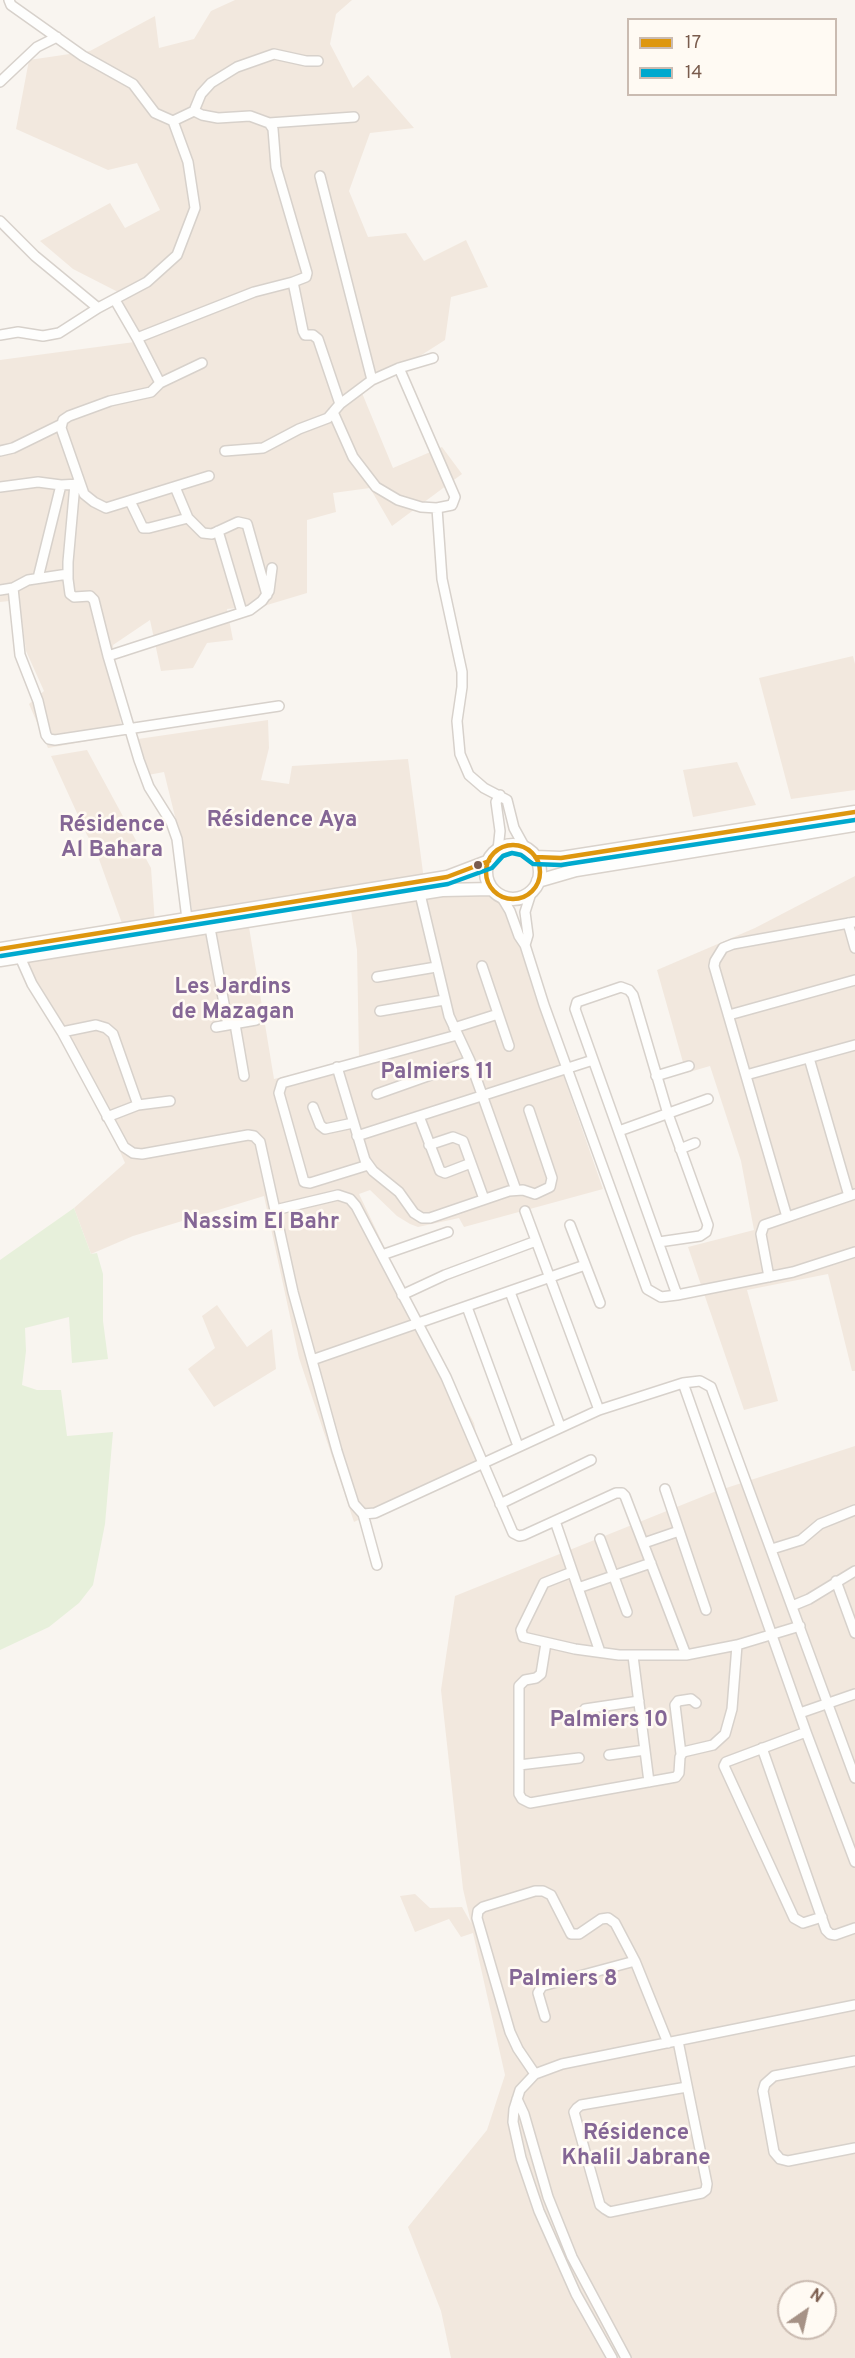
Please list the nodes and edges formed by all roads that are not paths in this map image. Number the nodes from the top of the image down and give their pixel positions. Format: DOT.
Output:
graph roads {
  1 [pos="10,3"];
  2 [pos="0,6"];
  3 [pos="57,37"];
  4 [pos="318,61"];
  5 [pos="0,82"];
  6 [pos="194,111"];
  7 [pos="354,117"];
  8 [pos="173,121"];
  9 [pos="269,123"];
  10 [pos="320,176"];
  11 [pos="0,221"];
  12 [pos="293,282"];
  13 [pos="115,300"];
  14 [pos="98,308"];
  15 [pos="0,335"];
  16 [pos="137,338"];
  17 [pos="433,358"];
  18 [pos="202,363"];
  19 [pos="399,368"];
  20 [pos="372,380"];
  21 [pos="160,383"];
  22 [pos="340,404"];
  23 [pos="333,412"];
  24 [pos="62,424"];
  25 [pos="0,451"];
  26 [pos="225,451"];
  27 [pos="209,476"];
  28 [pos="77,484"];
  29 [pos="61,485"];
  30 [pos="0,487"];
  31 [pos="175,488"];
  32 [pos="130,501"];
  33 [pos="437,508"];
  34 [pos="188,518"];
  35 [pos="218,531"];
  36 [pos="272,568"];
  37 [pos="68,574"];
  38 [pos="38,578"];
  39 [pos="13,588"];
  40 [pos="0,590"];
  41 [pos="267,595"];
  42 [pos="242,612"];
  43 [pos="108,656"];
  44 [pos="279,706"];
  45 [pos="129,728"];
  46 [pos="500,795"];
  47 [pos="855,812"];
  48 [pos="855,825"];
  49 [pos="498,850"];
  50 [pos="530,853"];
  51 [pos="489,861"];
  52 [pos="535,886"];
  53 [pos="497,893"];
  54 [pos="420,894"];
  55 [pos="187,919"];
  56 [pos="852,923"];
  57 [pos="210,928"];
  58 [pos="525,945"];
  59 [pos="855,948"];
  60 [pos="0,949"];
  61 [pos="20,957"];
  62 [pos="0,960"];
  63 [pos="482,966"];
  64 [pos="436,968"];
  65 [pos="377,977"];
  66 [pos="855,980"];
  67 [pos="444,1000"];
  68 [pos="380,1011"];
  69 [pos="498,1014"];
  70 [pos="729,1015"];
  71 [pos="256,1020"];
  72 [pos="231,1024"];
  73 [pos="216,1027"];
  74 [pos="62,1032"];
  75 [pos="456,1032"];
  76 [pos="855,1045"];
  77 [pos="509,1047"];
  78 [pos="809,1058"];
  79 [pos="593,1060"];
  80 [pos="471,1061"];
  81 [pos="689,1066"];
  82 [pos="337,1067"];
  83 [pos="567,1069"];
  84 [pos="746,1075"];
  85 [pos="244,1076"];
  86 [pos="656,1076"];
  87 [pos="377,1094"];
  88 [pos="483,1096"];
  89 [pos="708,1100"];
  90 [pos="170,1101"];
  91 [pos="138,1105"];
  92 [pos="313,1107"];
  93 [pos="529,1110"];
  94 [pos="668,1113"];
  95 [pos="419,1116"];
  96 [pos="107,1117"];
  97 [pos="353,1123"];
  98 [pos="619,1131"];
  99 [pos="357,1136"];
  100 [pos="695,1143"];
  101 [pos="429,1145"];
  102 [pos="680,1149"];
  103 [pos="471,1163"];
  104 [pos="368,1165"];
  105 [pos="516,1190"];
  106 [pos="852,1195"];
  107 [pos="484,1199"];
  108 [pos="275,1210"];
  109 [pos="525,1211"];
  110 [pos="787,1217"];
  111 [pos="570,1225"];
  112 [pos="448,1232"];
  113 [pos="536,1241"];
  114 [pos="659,1242"];
  115 [pos="855,1252"];
  116 [pos="382,1255"];
  117 [pos="585,1265"];
  118 [pos="769,1276"];
  119 [pos="550,1277"];
  120 [pos="510,1292"];
  121 [pos="402,1294"];
  122 [pos="677,1295"];
  123 [pos="600,1303"];
  124 [pos="467,1307"];
  125 [pos="418,1324"];
  126 [pos="312,1360"];
  127 [pos="683,1383"];
  128 [pos="599,1410"];
  129 [pos="560,1426"];
  130 [pos="518,1446"];
  131 [pos="591,1460"];
  132 [pos="482,1462"];
  133 [pos="665,1489"];
  134 [pos="500,1504"];
  135 [pos="855,1510"];
  136 [pos="363,1514"];
  137 [pos="555,1521"];
  138 [pos="680,1531"];
  139 [pos="600,1539"];
  140 [pos="644,1543"];
  141 [pos="772,1550"];
  142 [pos="651,1563"];
  143 [pos="377,1565"];
  144 [pos="855,1571"];
  145 [pos="572,1572"];
  146 [pos="614,1576"];
  147 [pos="836,1581"];
  148 [pos="578,1588"];
  149 [pos="792,1606"];
  150 [pos="706,1610"];
  151 [pos="851,1610"];
  152 [pos="627,1612"];
  153 [pos="800,1626"];
  154 [pos="855,1633"];
  155 [pos="772,1636"];
  156 [pos="546,1643"];
  157 [pos="737,1645"];
  158 [pos="600,1652"];
  159 [pos="686,1655"];
  160 [pos="633,1656"];
  161 [pos="855,1694"];
  162 [pos="639,1701"];
  163 [pos="696,1703"];
  164 [pos="828,1703"];
  165 [pos="585,1709"];
  166 [pos="800,1713"];
  167 [pos="806,1732"];
  168 [pos="762,1748"];
  169 [pos="645,1750"];
  170 [pos="609,1755"];
  171 [pos="681,1755"];
  172 [pos="579,1758"];
  173 [pos="519,1765"];
  174 [pos="855,1778"];
  175 [pos="649,1782"];
  176 [pos="855,1862"];
  177 [pos="822,1917"];
  178 [pos="855,1928"];
  179 [pos="634,1961"];
  180 [pos="855,2005"];
  181 [pos="545,2017"];
  182 [pos="678,2041"];
  183 [pos="668,2043"];
  184 [pos="855,2061"];
  185 [pos="535,2074"];
  186 [pos="687,2087"];
  187 [pos="517,2099"];
  188 [pos="855,2148"];
  189 [pos="612,2358"];
  190 [pos="626,2358"];
  1 -- 2 [label="street"];
  1 -- 3 [label="street"];
  3 -- 5 [label="street"];
  3 -- 8 [label="street"];
  4 -- 6 [label="street"];
  6 -- 8 [label="street"];
  6 -- 9 [label="street"];
  7 -- 9 [label="street"];
  8 -- 13 [label="street"];
  9 -- 12 [label="street"];
  10 -- 20 [label="street"];
  11 -- 14 [label="street"];
  12 -- 16 [label="street"];
  12 -- 22 [label="street"];
  13 -- 14 [label="street"];
  13 -- 16 [label="street"];
  14 -- 15 [label="street"];
  16 -- 21 [label="street"];
  17 -- 19 [label="street"];
  18 -- 21 [label="street"];
  19 -- 20 [label="street"];
  19 -- 33 [label="street"];
  20 -- 22 [label="street"];
  21 -- 24 [label="street"];
  22 -- 23 [label="street"];
  23 -- 26 [label="street"];
  23 -- 33 [label="street"];
  24 -- 25 [label="street"];
  24 -- 28 [label="street"];
  27 -- 31 [label="street"];
  28 -- 29 [label="street"];
  28 -- 32 [label="street"];
  28 -- 37 [label="street"];
  29 -- 30 [label="street"];
  29 -- 38 [label="street"];
  31 -- 32 [label="street"];
  31 -- 34 [label="street"];
  32 -- 34 [label="street"];
  33 -- 46 [label="street"];
  34 -- 35 [label="street"];
  35 -- 41 [label="street"];
  35 -- 42 [label="street"];
  36 -- 41 [label="street"];
  37 -- 38 [label="street"];
  37 -- 43 [label="street"];
  38 -- 39 [label="street"];
  39 -- 40 [label="street"];
  39 -- 45 [label="street"];
  41 -- 42 [label="street"];
  42 -- 43 [label="street"];
  43 -- 45 [label="street"];
  44 -- 45 [label="street"];
  45 -- 55 [label="street"];
  46 -- 49 [label="street"];
  46 -- 50 [label="street"];
  47 -- 50 [label="main road"];
  48 -- 52 [label="main road"];
  49 -- 50 [label="main road"];
  49 -- 51 [label="main road"];
  50 -- 52 [label="main road"];
  51 -- 53 [label="main road"];
  51 -- 55 [label="main road"];
  52 -- 53 [label="main road"];
  52 -- 58 [label="street"];
  53 -- 54 [label="main road"];
  53 -- 58 [label="street"];
  54 -- 57 [label="main road"];
  54 -- 64 [label="street"];
  55 -- 60 [label="main road"];
  56 -- 59 [label="street"];
  56 -- 70 [label="street"];
  57 -- 61 [label="main road"];
  57 -- 72 [label="street"];
  58 -- 83 [label="street"];
  61 -- 62 [label="main road"];
  61 -- 74 [label="street"];
  63 -- 69 [label="street"];
  64 -- 65 [label="street"];
  64 -- 67 [label="street"];
  66 -- 70 [label="street"];
  67 -- 68 [label="street"];
  67 -- 75 [label="street"];
  69 -- 75 [label="street"];
  69 -- 77 [label="street"];
  70 -- 84 [label="street"];
  71 -- 72 [label="street"];
  72 -- 73 [label="street"];
  72 -- 85 [label="street"];
  74 -- 91 [label="street"];
  74 -- 96 [label="street"];
  75 -- 80 [label="street"];
  75 -- 82 [label="street"];
  76 -- 78 [label="street"];
  78 -- 84 [label="street"];
  78 -- 106 [label="street"];
  79 -- 83 [label="street"];
  79 -- 86 [label="street"];
  79 -- 98 [label="street"];
  80 -- 87 [label="street"];
  80 -- 88 [label="street"];
  81 -- 86 [label="street"];
  82 -- 97 [label="street"];
  82 -- 104 [label="street"];
  83 -- 88 [label="street"];
  83 -- 122 [label="street"];
  84 -- 110 [label="street"];
  86 -- 94 [label="street"];
  88 -- 95 [label="street"];
  88 -- 105 [label="street"];
  89 -- 94 [label="street"];
  90 -- 91 [label="street"];
  91 -- 96 [label="street"];
  92 -- 97 [label="street"];
  93 -- 105 [label="street"];
  94 -- 98 [label="street"];
  94 -- 102 [label="street"];
  95 -- 99 [label="street"];
  95 -- 101 [label="street"];
  96 -- 108 [label="street"];
  97 -- 99 [label="street"];
  98 -- 114 [label="street"];
  99 -- 104 [label="street"];
  100 -- 102 [label="street"];
  101 -- 103 [label="street"];
  101 -- 103 [label="street"];
  102 -- 114 [label="street"];
  103 -- 107 [label="street"];
  104 -- 107 [label="street"];
  105 -- 107 [label="street"];
  106 -- 110 [label="street"];
  108 -- 116 [label="street"];
  108 -- 126 [label="street"];
  109 -- 113 [label="street"];
  110 -- 118 [label="street"];
  111 -- 117 [label="street"];
  112 -- 116 [label="street"];
  113 -- 119 [label="street"];
  113 -- 121 [label="street"];
  114 -- 122 [label="street"];
  115 -- 118 [label="street"];
  116 -- 121 [label="street"];
  117 -- 119 [label="street"];
  117 -- 123 [label="street"];
  118 -- 122 [label="street"];
  119 -- 120 [label="street"];
  119 -- 128 [label="street"];
  120 -- 124 [label="street"];
  120 -- 129 [label="street"];
  121 -- 125 [label="street"];
  124 -- 125 [label="street"];
  124 -- 130 [label="street"];
  125 -- 126 [label="street"];
  125 -- 132 [label="street"];
  126 -- 136 [label="street"];
  127 -- 128 [label="street"];
  127 -- 141 [label="street"];
  127 -- 155 [label="street"];
  128 -- 129 [label="street"];
  129 -- 130 [label="street"];
  130 -- 132 [label="street"];
  131 -- 134 [label="street"];
  132 -- 134 [label="street"];
  132 -- 136 [label="street"];
  133 -- 138 [label="street"];
  134 -- 137 [label="street"];
  135 -- 141 [label="street"];
  136 -- 143 [label="street"];
  137 -- 140 [label="street"];
  137 -- 145 [label="street"];
  138 -- 140 [label="street"];
  138 -- 150 [label="street"];
  139 -- 146 [label="street"];
  140 -- 142 [label="street"];
  141 -- 149 [label="street"];
  142 -- 146 [label="street"];
  142 -- 159 [label="street"];
  144 -- 147 [label="street"];
  145 -- 148 [label="street"];
  145 -- 156 [label="street"];
  146 -- 148 [label="street"];
  146 -- 152 [label="street"];
  147 -- 149 [label="street"];
  147 -- 151 [label="street"];
  148 -- 158 [label="street"];
  149 -- 153 [label="street"];
  151 -- 154 [label="street"];
  153 -- 155 [label="street"];
  153 -- 164 [label="street"];
  155 -- 157 [label="street"];
  155 -- 166 [label="street"];
  156 -- 158 [label="street"];
  156 -- 173 [label="street"];
  157 -- 159 [label="street"];
  157 -- 171 [label="street"];
  158 -- 160 [label="street"];
  159 -- 160 [label="street"];
  160 -- 162 [label="street"];
  161 -- 164 [label="street"];
  162 -- 165 [label="street"];
  162 -- 169 [label="street"];
  163 -- 171 [label="street"];
  164 -- 166 [label="street"];
  164 -- 174 [label="street"];
  166 -- 167 [label="street"];
  167 -- 168 [label="street"];
  167 -- 176 [label="street"];
  168 -- 177 [label="street"];
  168 -- 177 [label="street"];
  169 -- 170 [label="street"];
  169 -- 175 [label="street"];
  171 -- 175 [label="street"];
  172 -- 173 [label="street"];
  173 -- 175 [label="street"];
  177 -- 178 [label="street"];
  179 -- 181 [label="street"];
  179 -- 183 [label="street"];
  179 -- 185 [label="street"];
  180 -- 182 [label="street"];
  182 -- 183 [label="street"];
  182 -- 186 [label="street"];
  183 -- 185 [label="street"];
  184 -- 188 [label="street"];
  185 -- 187 [label="street"];
  186 -- 186 [label="street"];
  187 -- 189 [label="street"];
  187 -- 190 [label="street"];
}
